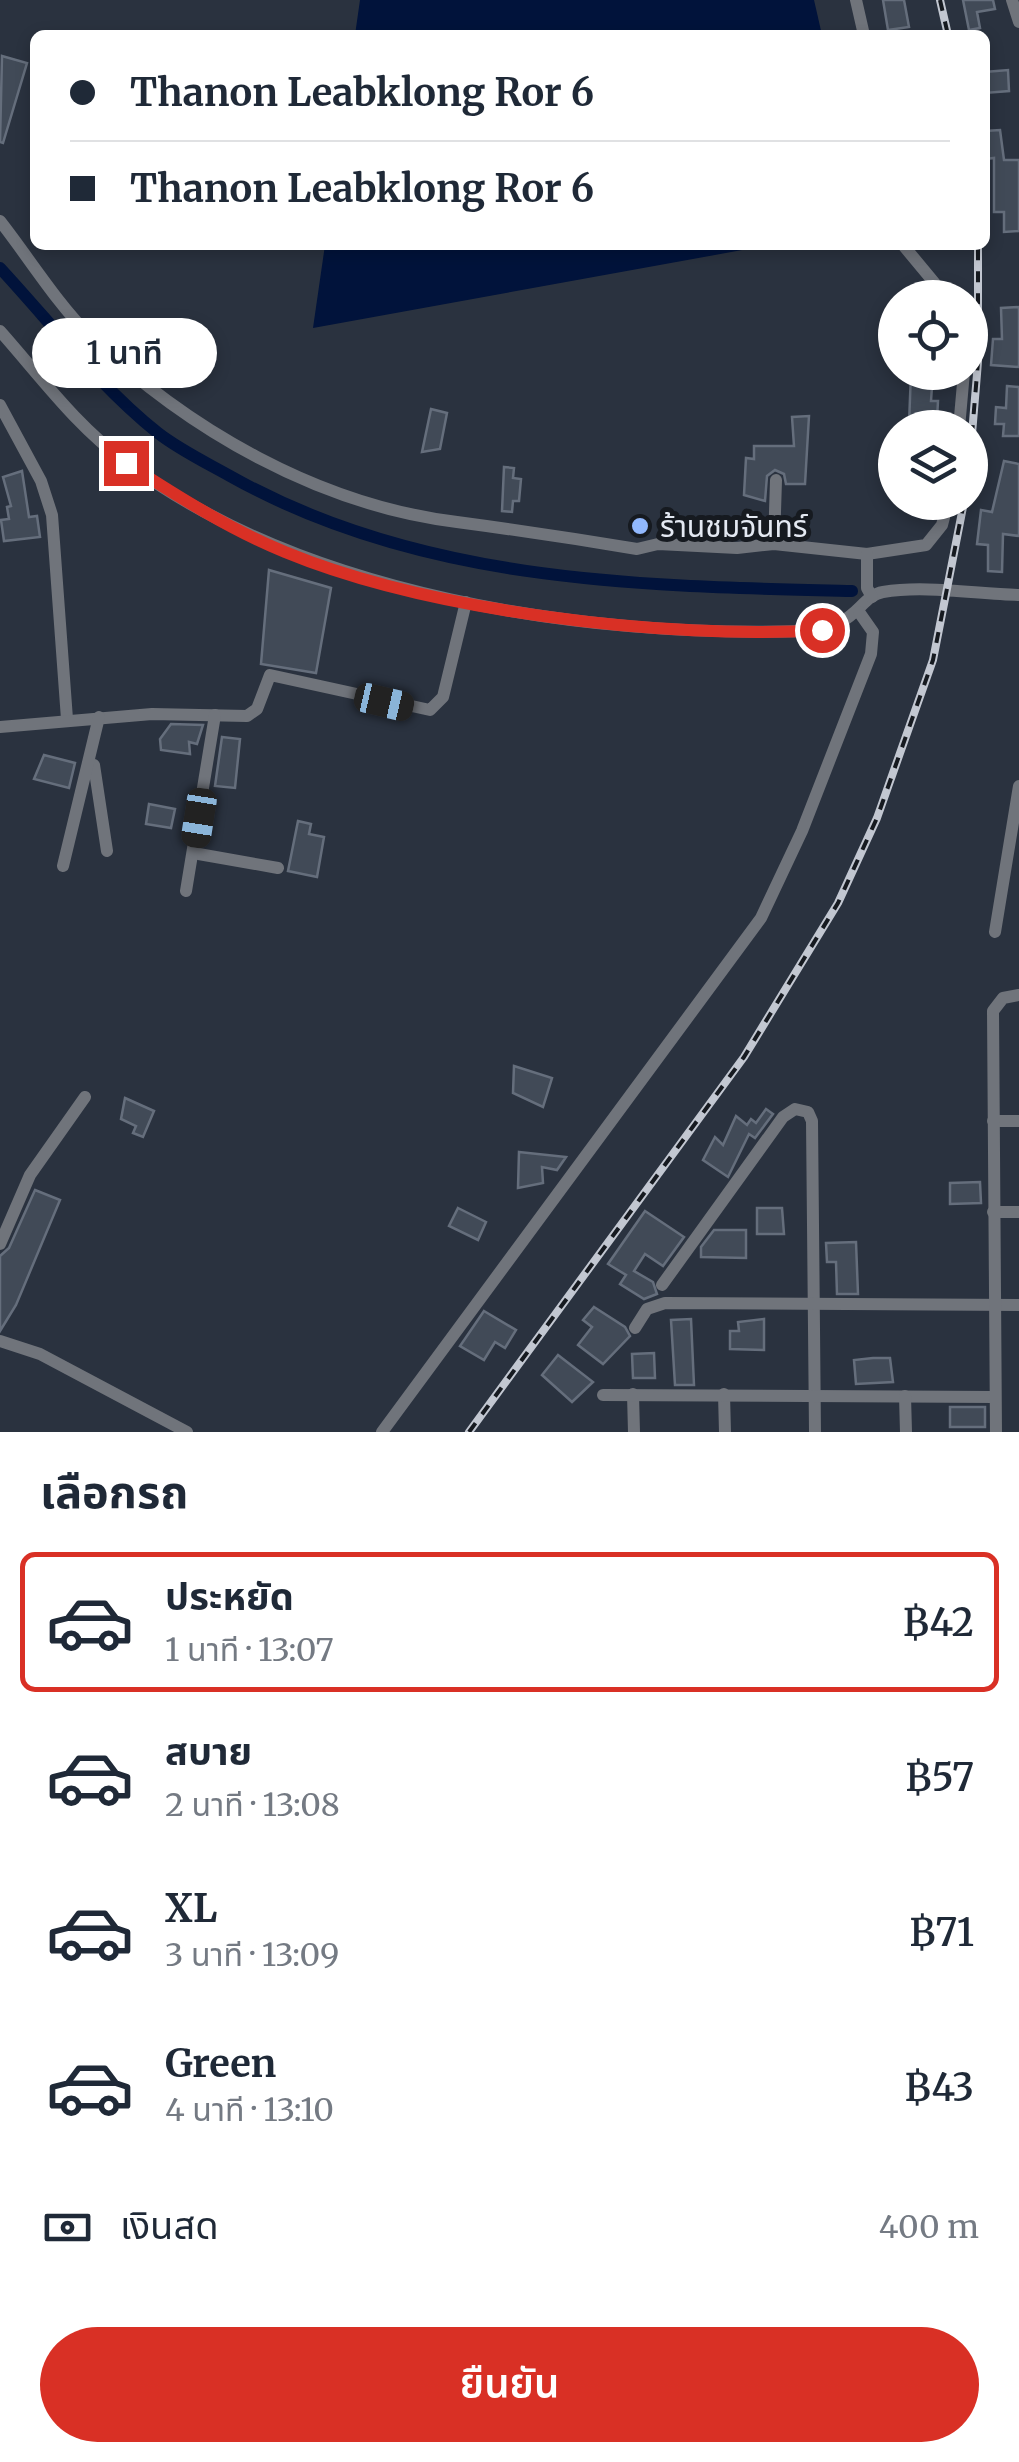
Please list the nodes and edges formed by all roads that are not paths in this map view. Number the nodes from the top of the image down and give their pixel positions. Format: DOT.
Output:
graph roads {
  1 [pos="856,0"];
  2 [pos="1012,0"];
  3 [pos="1019,22"];
  4 [pos="863,30"];
  5 [pos="0,221"];
  6 [pos="907,250"];
  7 [pos="932,280"];
  8 [pos="0,331"];
  9 [pos="0,404"];
  10 [pos="776,480"];
  11 [pos="944,520"];
  12 [pos="774,544"];
  13 [pos="867,554"];
  14 [pos="1019,595"];
  15 [pos="872,597"];
  16 [pos="466,602"];
  17 [pos="859,612"];
  18 [pos="216,715"];
  19 [pos="99,717"];
  20 [pos="67,719"];
  21 [pos="0,728"];
  22 [pos="93,758"];
  23 [pos="1019,786"];
  24 [pos="107,851"];
  25 [pos="194,853"];
  26 [pos="63,866"];
  27 [pos="278,868"];
  28 [pos="186,890"];
  29 [pos="995,932"];
  30 [pos="1019,995"];
  31 [pos="85,1097"];
  32 [pos="993,1121"];
  33 [pos="1019,1122"];
  34 [pos="993,1212"];
  35 [pos="1019,1212"];
  36 [pos="0,1244"];
  37 [pos="662,1285"];
  38 [pos="813,1304"];
  39 [pos="995,1305"];
  40 [pos="1019,1305"];
  41 [pos="635,1328"];
  42 [pos="0,1341"];
  43 [pos="633,1394"];
  44 [pos="724,1394"];
  45 [pos="815,1394"];
  46 [pos="603,1395"];
  47 [pos="906,1396"];
  48 [pos="995,1397"];
  49 [pos="187,1432"];
  50 [pos="382,1432"];
  51 [pos="634,1432"];
  52 [pos="725,1432"];
  53 [pos="816,1432"];
  54 [pos="906,1432"];
  55 [pos="996,1432"];
  1 -- 4 [label="street"];
  2 -- 3 [label="street"];
  5 -- 12 [label="street"];
  6 -- 7 [label="street"];
  8 -- 16 [label="street"];
  9 -- 20 [label="street"];
  10 -- 12 [label="street"];
  11 -- 13 [label="street"];
  12 -- 13 [label="street"];
  13 -- 15 [label="street"];
  14 -- 15 [label="street"];
  15 -- 17 [label="street"];
  16 -- 17 [label="street"];
  16 -- 18 [label="street"];
  17 -- 50 [label="street"];
  18 -- 19 [label="street"];
  18 -- 25 [label="street"];
  19 -- 20 [label="street"];
  19 -- 22 [label="street"];
  20 -- 21 [label="street"];
  22 -- 24 [label="street"];
  22 -- 26 [label="street"];
  23 -- 29 [label="street"];
  25 -- 27 [label="street"];
  25 -- 28 [label="street"];
  30 -- 32 [label="street"];
  31 -- 36 [label="street"];
  32 -- 33 [label="street"];
  32 -- 34 [label="street"];
  34 -- 35 [label="street"];
  34 -- 39 [label="street"];
  37 -- 38 [label="street"];
  38 -- 39 [label="street"];
  38 -- 41 [label="street"];
  38 -- 45 [label="street"];
  39 -- 40 [label="street"];
  39 -- 48 [label="street"];
  42 -- 49 [label="street"];
  43 -- 44 [label="street"];
  43 -- 46 [label="street"];
  43 -- 51 [label="street"];
  44 -- 45 [label="street"];
  44 -- 52 [label="street"];
  45 -- 47 [label="street"];
  45 -- 53 [label="street"];
  47 -- 48 [label="street"];
  47 -- 54 [label="street"];
  48 -- 55 [label="street"];
}
